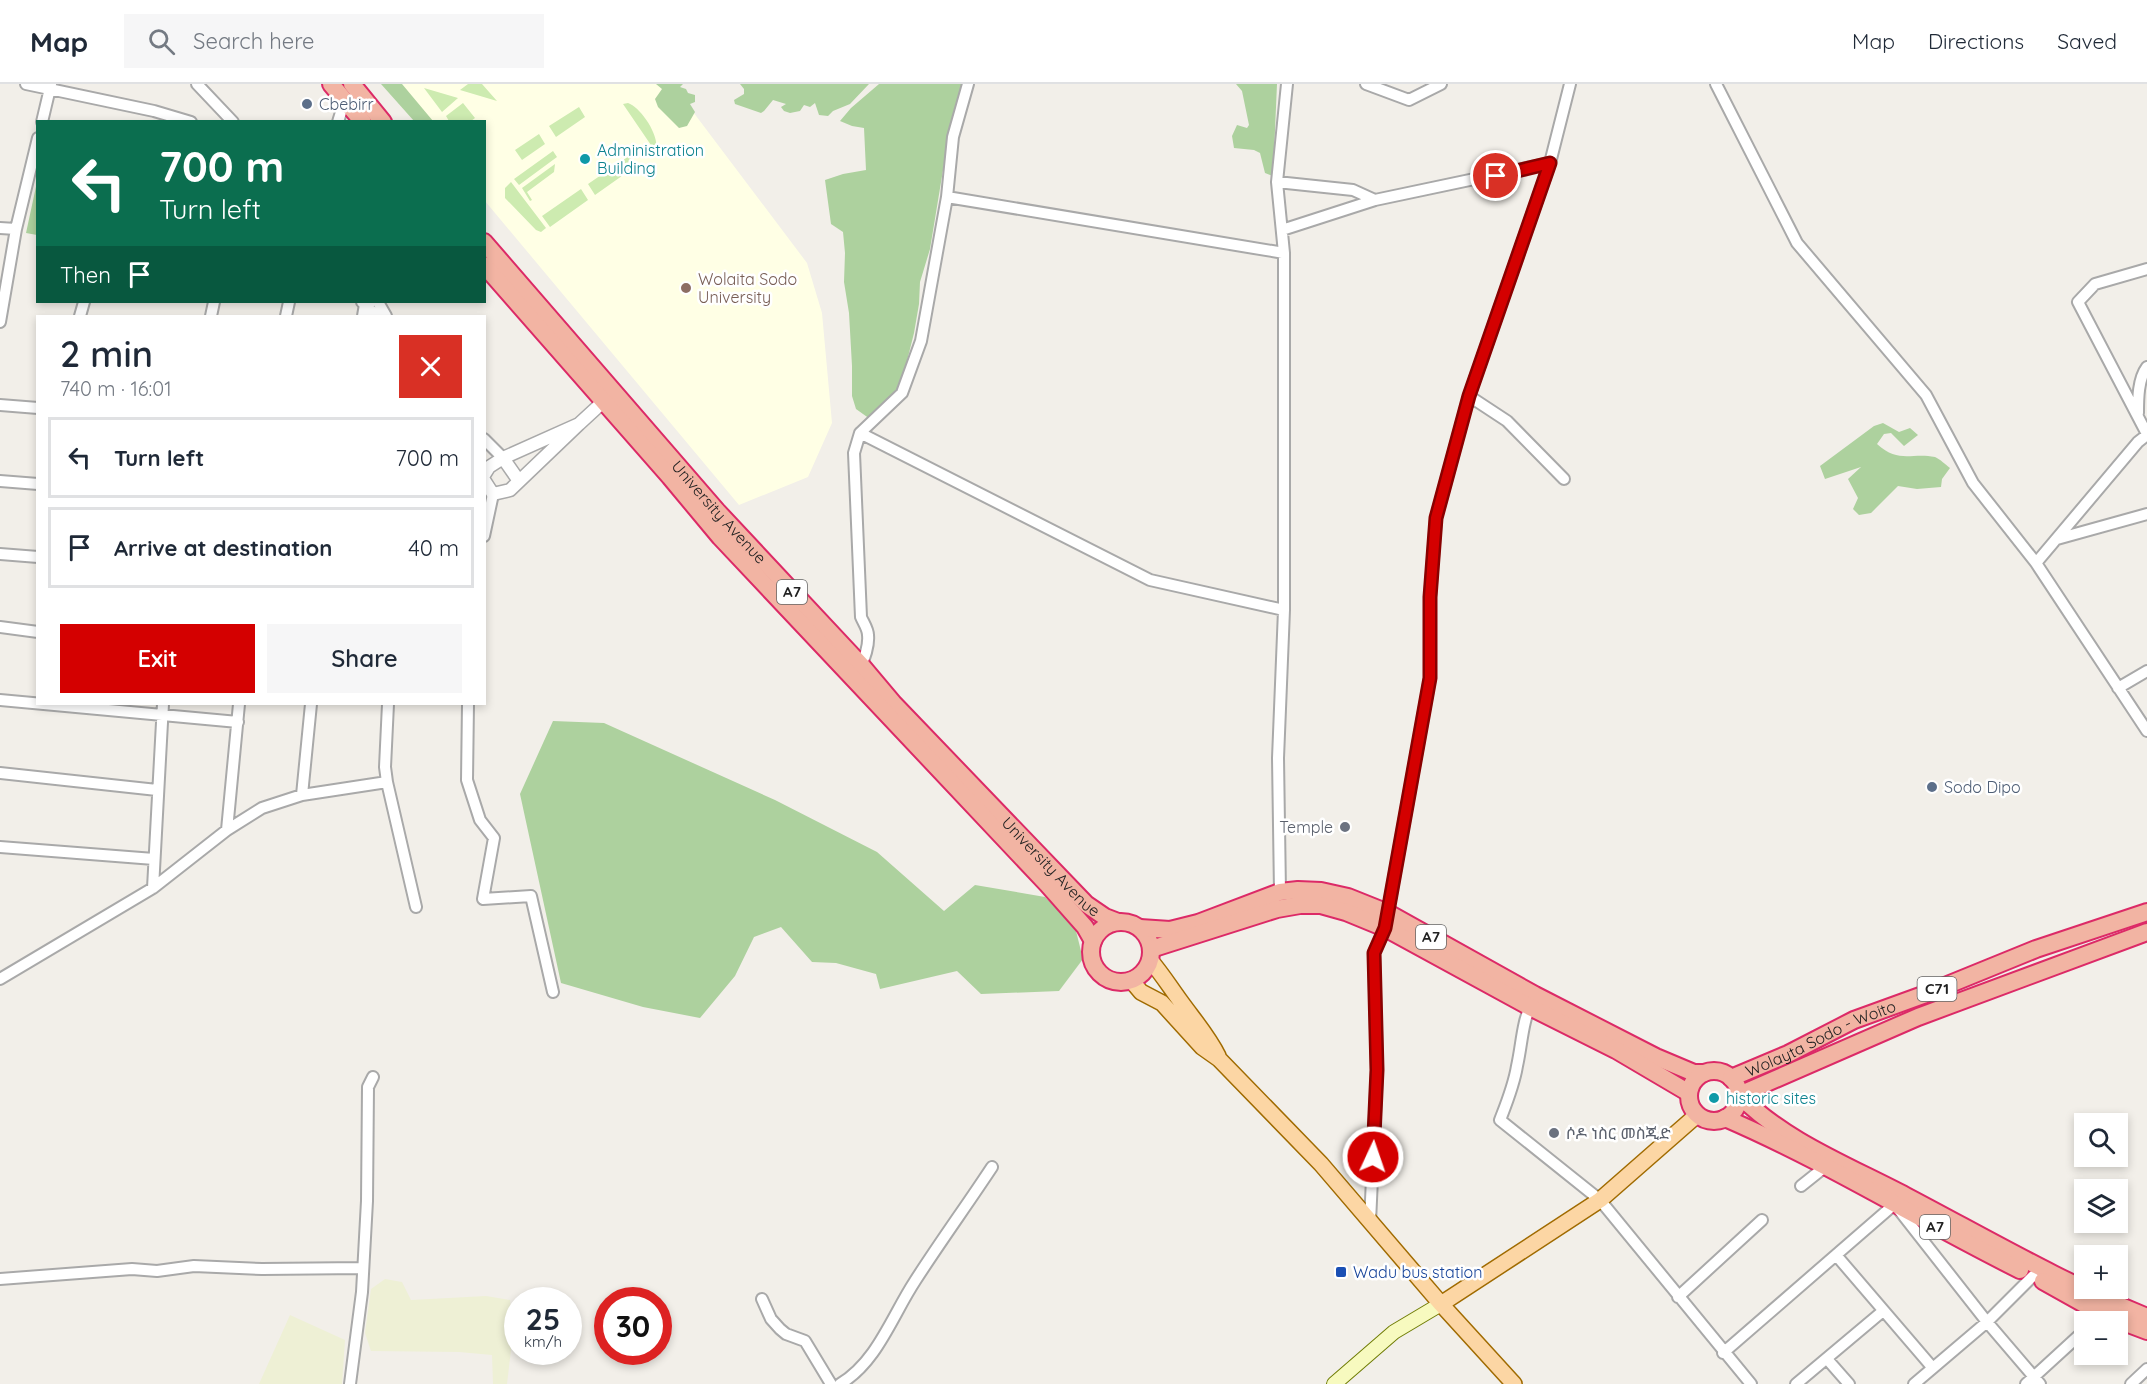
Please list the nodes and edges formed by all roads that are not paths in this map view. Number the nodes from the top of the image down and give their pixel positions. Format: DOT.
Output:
graph roads {
  1 [pos="26,84"];
  2 [pos="197,84"];
  3 [pos="330,84"];
  4 [pos="968,84"];
  5 [pos="1287,84"];
  6 [pos="1366,84"];
  7 [pos="1441,84"];
  8 [pos="1716,84"];
  9 [pos="1569,85"];
  10 [pos="51,87"];
  11 [pos="348,92"];
  12 [pos="43,120"];
  13 [pos="184,120"];
  14 [pos="231,120"];
  15 [pos="339,120"];
  16 [pos="362,120"];
  17 [pos="381,120"];
  18 [pos="1550,163"];
  19 [pos="34,165"];
  20 [pos="1277,182"];
  21 [pos="947,197"];
  22 [pos="1375,200"];
  23 [pos="0,228"];
  24 [pos="16,229"];
  25 [pos="1282,230"];
  26 [pos="486,244"];
  27 [pos="1284,254"];
  28 [pos="486,267"];
  29 [pos="2147,269"];
  30 [pos="367,303"];
  31 [pos="376,315"];
  32 [pos="0,322"];
  33 [pos="2147,367"];
  34 [pos="1469,396"];
  35 [pos="604,401"];
  36 [pos="0,405"];
  37 [pos="36,408"];
  38 [pos="2138,416"];
  39 [pos="579,424"];
  40 [pos="861,433"];
  41 [pos="2147,434"];
  42 [pos="486,440"];
  43 [pos="503,458"];
  44 [pos="486,473"];
  45 [pos="1564,479"];
  46 [pos="0,481"];
  47 [pos="486,481"];
  48 [pos="519,481"];
  49 [pos="36,484"];
  50 [pos="493,495"];
  51 [pos="2147,514"];
  52 [pos="486,527"];
  53 [pos="2056,539"];
  54 [pos="0,554"];
  55 [pos="36,557"];
  56 [pos="2036,563"];
  57 [pos="1284,610"];
  58 [pos="0,627"];
  59 [pos="36,632"];
  60 [pos="856,670"];
  61 [pos="2147,671"];
  62 [pos="2118,688"];
  63 [pos="0,700"];
  64 [pos="36,703"];
  65 [pos="54,705"];
  66 [pos="163,705"];
  67 [pos="239,705"];
  68 [pos="311,705"];
  69 [pos="388,705"];
  70 [pos="468,705"];
  71 [pos="162,715"];
  72 [pos="238,722"];
  73 [pos="2147,731"];
  74 [pos="0,773"];
  75 [pos="387,782"];
  76 [pos="157,790"];
  77 [pos="302,795"];
  78 [pos="227,830"];
  79 [pos="0,847"];
  80 [pos="154,859"];
  81 [pos="153,888"];
  82 [pos="1280,892"];
  83 [pos="416,907"];
  84 [pos="2147,912"];
  85 [pos="1386,920"];
  86 [pos="1118,922"];
  87 [pos="1140,928"];
  88 [pos="2147,933"];
  89 [pos="1093,941"];
  90 [pos="1151,954"];
  91 [pos="0,979"];
  92 [pos="1131,980"];
  93 [pos="553,992"];
  94 [pos="1532,1001"];
  95 [pos="1219,1059"];
  96 [pos="1704,1073"];
  97 [pos="373,1077"];
  98 [pos="1731,1078"];
  99 [pos="1689,1093"];
  100 [pos="1739,1095"];
  101 [pos="1697,1115"];
  102 [pos="1725,1118"];
  103 [pos="1826,1166"];
  104 [pos="992,1167"];
  105 [pos="1801,1186"];
  106 [pos="1899,1199"];
  107 [pos="1600,1200"];
  108 [pos="1762,1220"];
  109 [pos="1370,1222"];
  110 [pos="1836,1255"];
  111 [pos="363,1268"];
  112 [pos="2033,1276"];
  113 [pos="0,1280"];
  114 [pos="1678,1297"];
  115 [pos="762,1299"];
  116 [pos="1442,1304"];
  117 [pos="1882,1311"];
  118 [pos="2087,1311"];
  119 [pos="2147,1317"];
  120 [pos="1987,1322"];
  121 [pos="2128,1326"];
  122 [pos="2147,1331"];
  123 [pos="2074,1341"];
  124 [pos="1723,1353"];
  125 [pos="1827,1359"];
  126 [pos="1932,1367"];
  127 [pos="2033,1382"];
  128 [pos="350,1384"];
  129 [pos="831,1384"];
  130 [pos="840,1384"];
  131 [pos="1334,1384"];
  132 [pos="1514,1384"];
  133 [pos="1751,1384"];
  134 [pos="1796,1384"];
  135 [pos="1849,1384"];
  136 [pos="1914,1384"];
  1 -- 10 [label="street"];
  2 -- 14 [label="street"];
  3 -- 11 [label="highway"];
  4 -- 21 [label="street"];
  5 -- 20 [label="street"];
  6 -- 7 [label="street"];
  8 -- 56 [label="street"];
  9 -- 18 [label="street"];
  10 -- 12 [label="street"];
  10 -- 13 [label="street"];
  11 -- 15 [label="street"];
  11 -- 16 [label="highway"];
  11 -- 17 [label="highway"];
  18 -- 22 [label="street"];
  18 -- 34 [label="street"];
  19 -- 24 [label="street"];
  20 -- 22 [label="street"];
  20 -- 25 [label="street"];
  21 -- 27 [label="street"];
  21 -- 40 [label="street"];
  22 -- 25 [label="street"];
  23 -- 24 [label="street"];
  24 -- 32 [label="street"];
  25 -- 27 [label="street"];
  26 -- 60 [label="highway, University Avenue / A7"];
  27 -- 57 [label="street"];
  28 -- 35 [label="highway, University Avenue / A7"];
  29 -- 38 [label="street"];
  30 -- 31 [label="street"];
  33 -- 38 [label="street"];
  34 -- 45 [label="street"];
  34 -- 85 [label="street"];
  35 -- 39 [label="street"];
  35 -- 60 [label="highway, University Avenue / A7"];
  36 -- 37 [label="street"];
  38 -- 41 [label="street"];
  39 -- 43 [label="street"];
  39 -- 48 [label="street"];
  40 -- 57 [label="street"];
  40 -- 60 [label="street"];
  41 -- 53 [label="street"];
  42 -- 43 [label="street"];
  43 -- 44 [label="street"];
  43 -- 48 [label="street"];
  46 -- 49 [label="street"];
  47 -- 50 [label="street"];
  48 -- 50 [label="street"];
  50 -- 52 [label="street"];
  51 -- 53 [label="street"];
  53 -- 56 [label="street"];
  54 -- 55 [label="street"];
  56 -- 62 [label="street"];
  57 -- 82 [label="street"];
  58 -- 59 [label="street"];
  60 -- 86 [label="highway, University Avenue / A7"];
  60 -- 89 [label="highway, University Avenue / A7"];
  61 -- 62 [label="street"];
  62 -- 73 [label="street"];
  63 -- 64 [label="street"];
  65 -- 71 [label="street"];
  66 -- 71 [label="street"];
  67 -- 72 [label="street"];
  68 -- 77 [label="street"];
  69 -- 75 [label="street"];
  70 -- 93 [label="street"];
  71 -- 72 [label="street"];
  71 -- 76 [label="street"];
  72 -- 78 [label="street"];
  74 -- 76 [label="street"];
  75 -- 77 [label="street"];
  75 -- 83 [label="street"];
  76 -- 80 [label="street"];
  77 -- 78 [label="street"];
  78 -- 81 [label="street"];
  79 -- 80 [label="street"];
  80 -- 81 [label="street"];
  81 -- 91 [label="street"];
  82 -- 85 [label="highway, A7"];
  82 -- 87 [label="highway, A7"];
  84 -- 98 [label="highway, Wolayta Sodo - Woito / C71"];
  85 -- 90 [label="highway, A7"];
  85 -- 94 [label="highway, A7"];
  85 -- 109 [label="street"];
  86 -- 87 [label="highway, A7"];
  86 -- 89 [label="highway"];
  87 -- 90 [label="highway, A7"];
  88 -- 100 [label="highway, Wolayta Sodo - Woito / C71"];
  89 -- 92 [label="highway, A7"];
  90 -- 92 [label="highway, A7"];
  90 -- 95 [label="main road, A7"];
  92 -- 95 [label="main road, A7"];
  94 -- 96 [label="highway, A7"];
  94 -- 99 [label="highway, A7"];
  94 -- 107 [label="street"];
  95 -- 109 [label="main road, A7"];
  96 -- 98 [label="highway, A7"];
  96 -- 99 [label="highway"];
  97 -- 111 [label="street"];
  98 -- 100 [label="highway, A7"];
  99 -- 101 [label="highway"];
  100 -- 102 [label="highway"];
  100 -- 106 [label="highway, A7"];
  101 -- 102 [label="highway, A7"];
  101 -- 107 [label="main road"];
  102 -- 103 [label="highway, A7"];
  103 -- 105 [label="street"];
  103 -- 106 [label="highway, A7"];
  104 -- 130 [label="street"];
  106 -- 110 [label="street"];
  106 -- 112 [label="highway, A7"];
  106 -- 119 [label="highway, A7"];
  106 -- 120 [label="street"];
  107 -- 114 [label="street"];
  107 -- 116 [label="main road"];
  108 -- 114 [label="street"];
  109 -- 116 [label="main road, A7"];
  110 -- 117 [label="street"];
  110 -- 124 [label="street"];
  111 -- 113 [label="street"];
  111 -- 128 [label="street"];
  112 -- 118 [label="highway, A7"];
  112 -- 120 [label="street"];
  114 -- 124 [label="street"];
  115 -- 129 [label="street"];
  116 -- 131 [label="main road"];
  116 -- 132 [label="main road, A7"];
  117 -- 125 [label="street"];
  117 -- 126 [label="street"];
  120 -- 126 [label="street"];
  120 -- 127 [label="street"];
  121 -- 122 [label="highway, A7"];
  123 -- 127 [label="street"];
  124 -- 133 [label="street"];
  125 -- 134 [label="street"];
  125 -- 135 [label="street"];
  126 -- 136 [label="street"];
}
